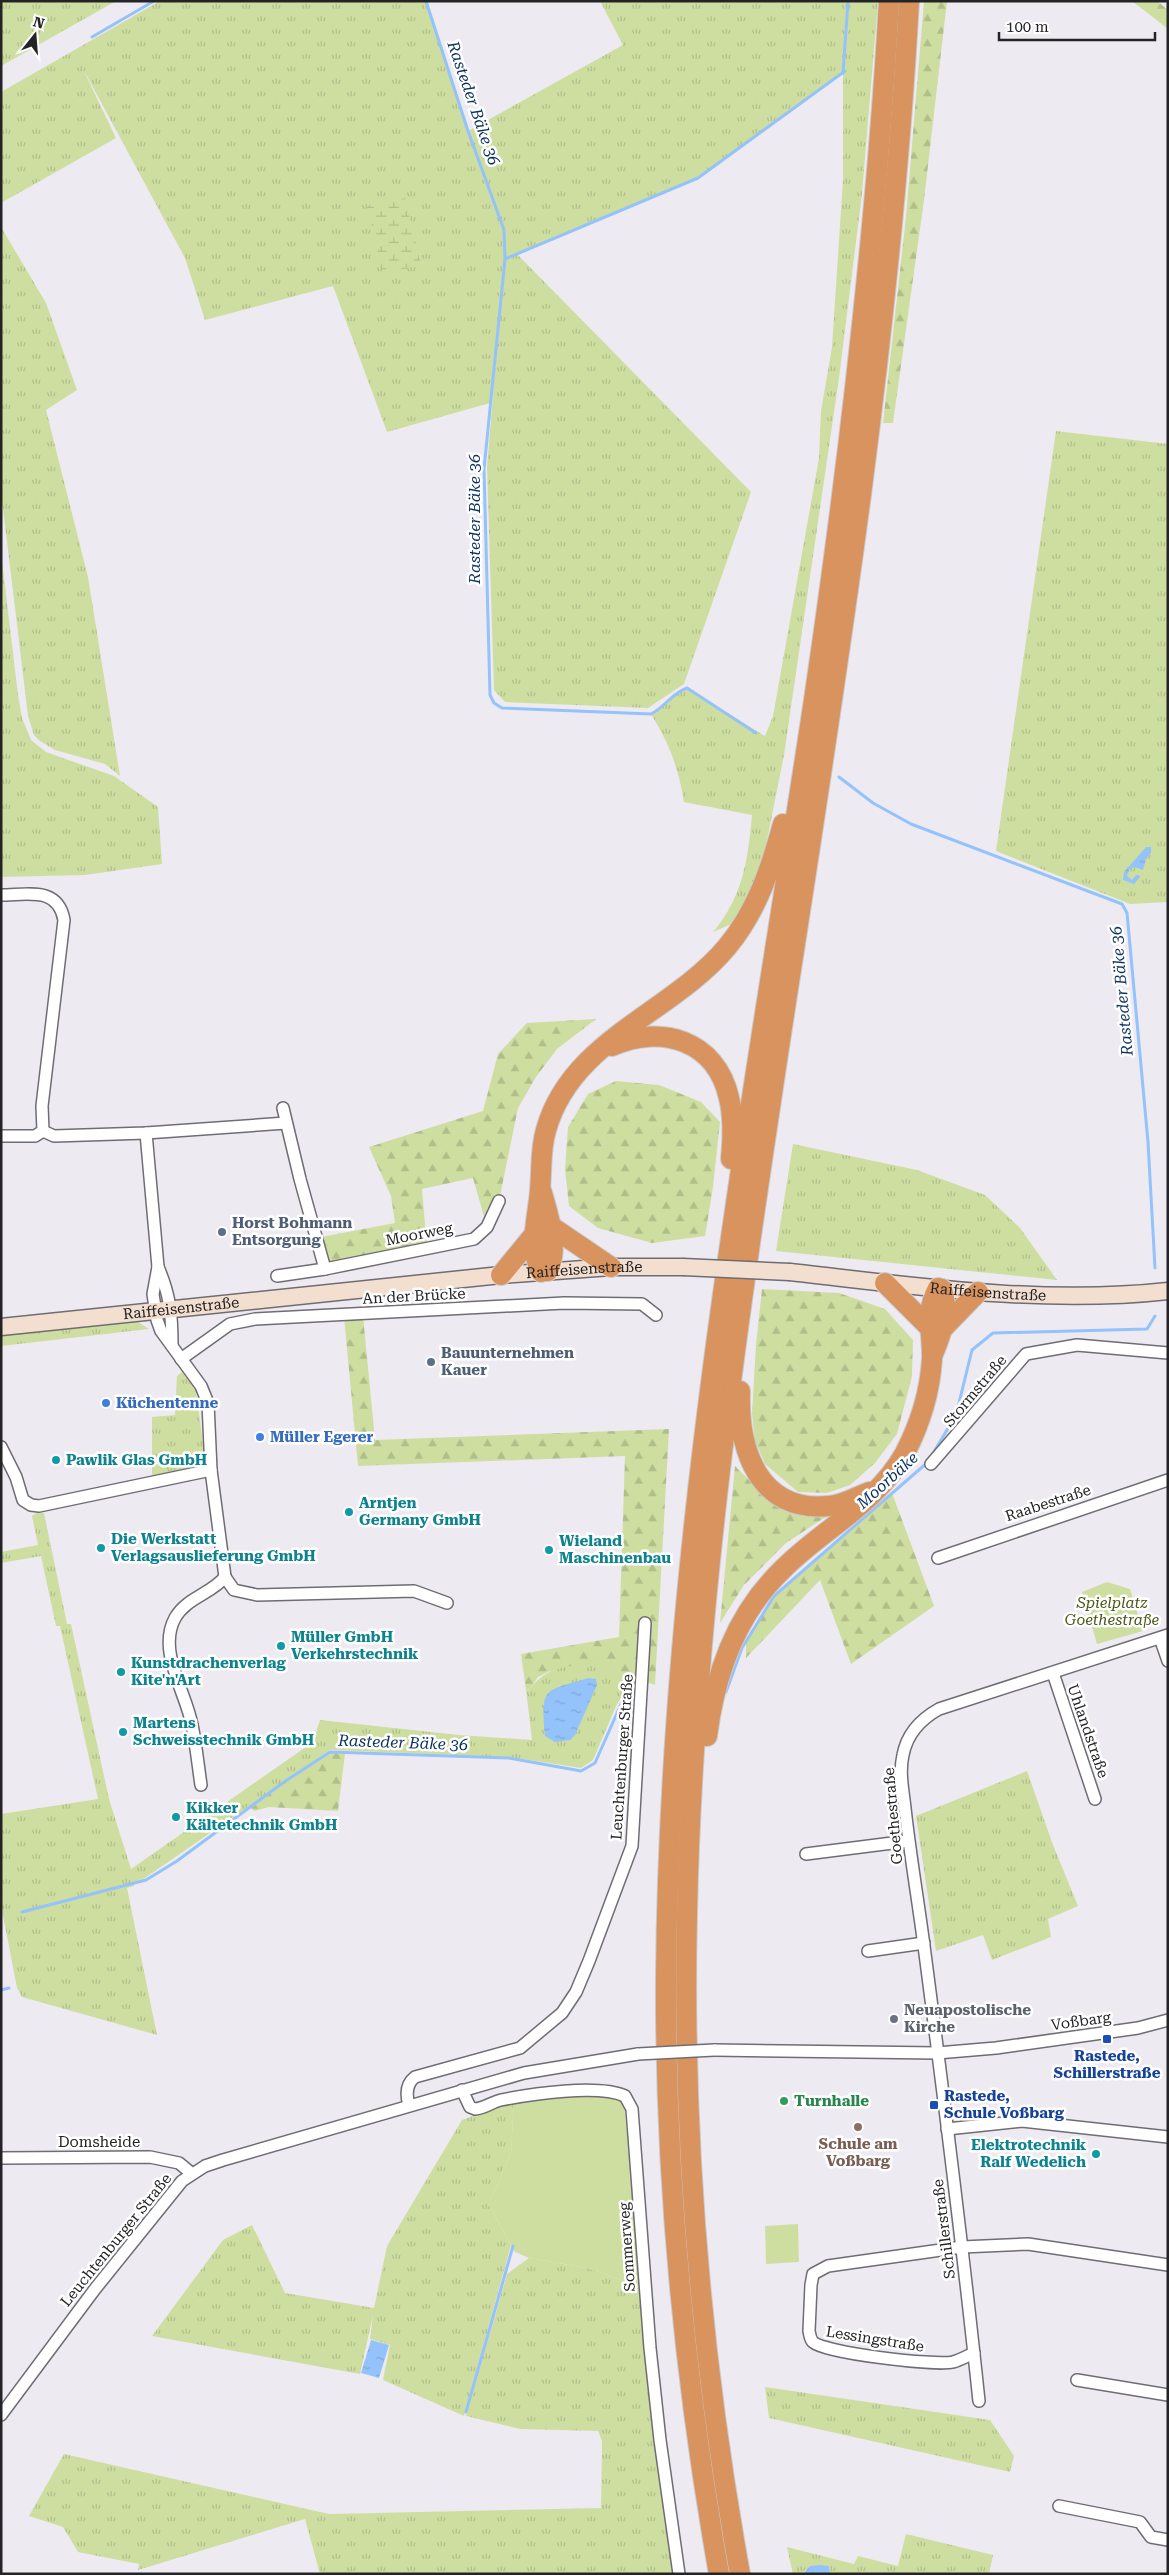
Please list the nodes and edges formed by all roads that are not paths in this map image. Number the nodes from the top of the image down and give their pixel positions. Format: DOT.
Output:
graph roads {
  1 [pos="889,1"];
  2 [pos="909,1"];
  3 [pos="814,697"];
  4 [pos="1,896"];
  5 [pos="598,1052"];
  6 [pos="283,1108"];
  7 [pos="286,1122"];
  8 [pos="43,1132"];
  9 [pos="146,1133"];
  10 [pos="1,1136"];
  11 [pos="540,1189"];
  12 [pos="499,1201"];
  13 [pos="552,1227"];
  14 [pos="533,1236"];
  15 [pos="611,1267"];
  16 [pos="325,1269"];
  17 [pos="544,1271"];
  18 [pos="501,1275"];
  19 [pos="277,1276"];
  20 [pos="724,1283"];
  21 [pos="885,1283"];
  22 [pos="744,1287"];
  23 [pos="940,1288"];
  24 [pos="978,1292"];
  25 [pos="1168,1292"];
  26 [pos="163,1308"];
  27 [pos="656,1315"];
  28 [pos="1,1327"];
  29 [pos="936,1328"];
  30 [pos="1168,1353"];
  31 [pos="181,1360"];
  32 [pos="1,1447"];
  33 [pos="931,1464"];
  34 [pos="210,1470"];
  35 [pos="1168,1480"];
  36 [pos="878,1488"];
  37 [pos="938,1558"];
  38 [pos="225,1577"];
  39 [pos="447,1603"];
  40 [pos="645,1624"];
  41 [pos="1164,1636"];
  42 [pos="1168,1661"];
  43 [pos="1053,1673"];
  44 [pos="201,1785"];
  45 [pos="1095,1799"];
  46 [pos="908,1840"];
  47 [pos="806,1854"];
  48 [pos="687,1907"];
  49 [pos="924,1943"];
  50 [pos="868,1951"];
  51 [pos="1168,2020"];
  52 [pos="937,2053"];
  53 [pos="462,2090"];
  54 [pos="410,2106"];
  55 [pos="947,2129"];
  56 [pos="1168,2137"];
  57 [pos="1,2158"];
  58 [pos="191,2174"];
  59 [pos="962,2247"];
  60 [pos="1168,2265"];
  61 [pos="974,2353"];
  62 [pos="1077,2380"];
  63 [pos="1168,2395"];
  64 [pos="979,2401"];
  65 [pos="1,2415"];
  66 [pos="1059,2506"];
  67 [pos="1168,2540"];
  68 [pos="679,2574"];
  69 [pos="719,2574"];
  70 [pos="740,2574"];
  1 -- 3 [label="highway"];
  2 -- 22 [label="highway"];
  3 -- 5 [label="highway"];
  3 -- 20 [label="highway"];
  4 -- 8 [label="street"];
  5 -- 11 [label="highway"];
  5 -- 20 [label="highway"];
  6 -- 7 [label="street"];
  7 -- 9 [label="street"];
  7 -- 16 [label="street"];
  8 -- 9 [label="street"];
  8 -- 10 [label="street"];
  9 -- 26 [label="street"];
  11 -- 13 [label="highway"];
  11 -- 14 [label="highway"];
  12 -- 16 [label="street, Moorweg"];
  13 -- 15 [label="highway"];
  13 -- 17 [label="highway"];
  14 -- 17 [label="highway"];
  14 -- 18 [label="highway"];
  15 -- 17 [label="main road, Raiffeisenstraße"];
  15 -- 21 [label="main road, Raiffeisenstraße, bridge"];
  16 -- 19 [label="street, Moorweg"];
  17 -- 18 [label="main road, Raiffeisenstraße"];
  18 -- 26 [label="main road, Raiffeisenstraße"];
  20 -- 69 [label="highway"];
  21 -- 23 [label="main road, Raiffeisenstraße"];
  21 -- 29 [label="highway"];
  22 -- 36 [label="highway"];
  22 -- 48 [label="highway"];
  23 -- 24 [label="main road, Raiffeisenstraße"];
  23 -- 29 [label="highway"];
  24 -- 25 [label="main road, Raiffeisenstraße"];
  24 -- 29 [label="highway"];
  26 -- 28 [label="main road, Raiffeisenstraße"];
  26 -- 31 [label="street"];
  27 -- 31 [label="street, An der Brücke"];
  29 -- 36 [label="highway"];
  30 -- 33 [label="street, Stormstraße"];
  31 -- 34 [label="street"];
  32 -- 34 [label="street"];
  34 -- 38 [label="street"];
  35 -- 37 [label="street, Raabestraße"];
  36 -- 48 [label="highway"];
  38 -- 39 [label="street"];
  38 -- 44 [label="street"];
  40 -- 54 [label="street, Leuchtenburger Straße"];
  41 -- 42 [label="street"];
  41 -- 43 [label="street, Goethestraße"];
  43 -- 45 [label="street, Uhlandstraße"];
  43 -- 46 [label="street, Goethestraße"];
  46 -- 47 [label="street"];
  46 -- 49 [label="street, Goethestraße"];
  48 -- 70 [label="highway"];
  49 -- 50 [label="street"];
  49 -- 52 [label="street, Goethestraße"];
  51 -- 52 [label="street, Voßbarg"];
  52 -- 53 [label="street, Leuchtenburger Straße, bridge"];
  52 -- 55 [label="street, Schillerstraße"];
  53 -- 54 [label="street, Leuchtenburger Straße"];
  53 -- 68 [label="street, Sommerweg"];
  54 -- 58 [label="street, Leuchtenburger Straße"];
  55 -- 56 [label="street"];
  55 -- 59 [label="street, Schillerstraße"];
  57 -- 58 [label="street, Domsheide"];
  58 -- 65 [label="street, Leuchtenburger Straße"];
  59 -- 60 [label="street"];
  59 -- 61 [label="street, Schillerstraße"];
  59 -- 61 [label="street, Lessingstraße"];
  61 -- 64 [label="street, Schillerstraße"];
  62 -- 63 [label="street"];
  66 -- 67 [label="street"];
}
